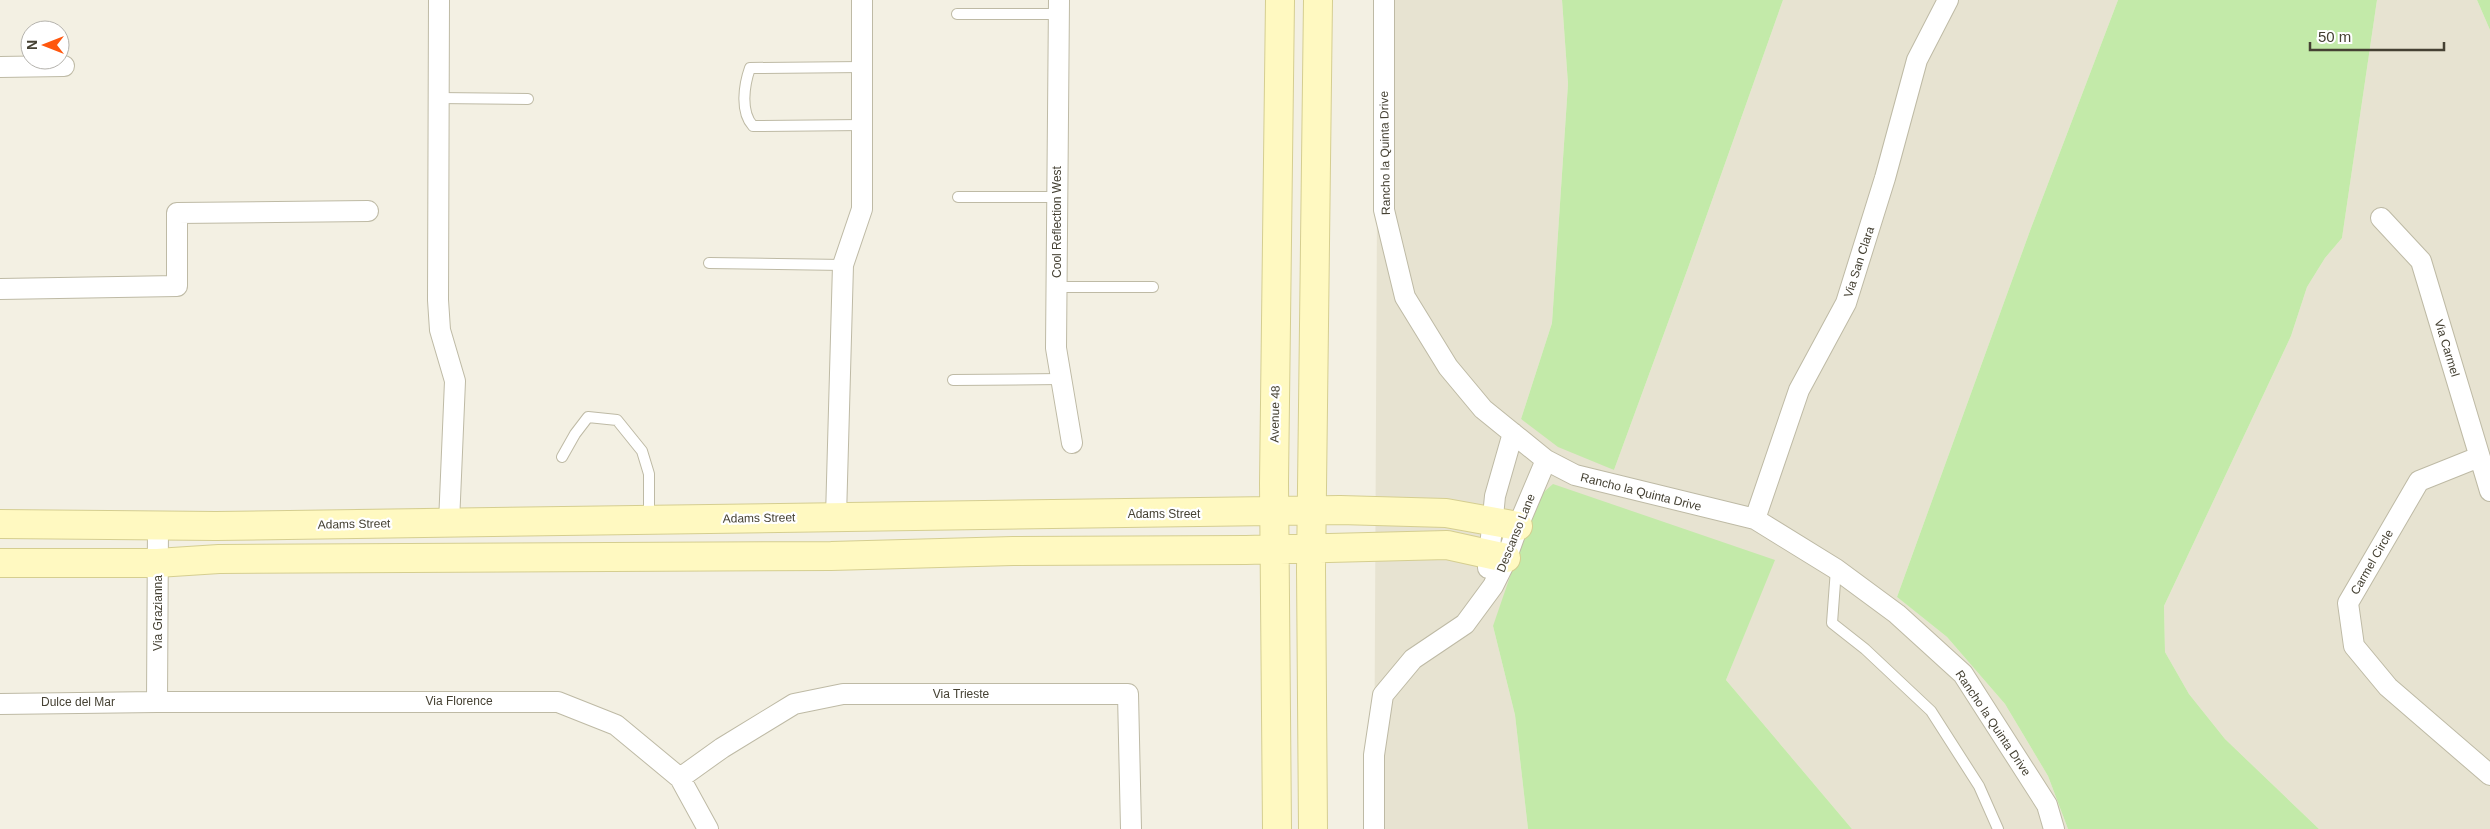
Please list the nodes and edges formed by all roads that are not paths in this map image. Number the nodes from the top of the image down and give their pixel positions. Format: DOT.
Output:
graph roads {
  1 [pos="439,0"];
  2 [pos="862,0"];
  3 [pos="1280,0"];
  4 [pos="1301,0"];
  5 [pos="1318,0"];
  6 [pos="1384,0"];
  7 [pos="1948,0"];
  8 [pos="1059,7"];
  9 [pos="957,14"];
  10 [pos="0,67"];
  11 [pos="20,67"];
  12 [pos="862,67"];
  13 [pos="438,98"];
  14 [pos="528,99"];
  15 [pos="1316,104"];
  16 [pos="862,125"];
  17 [pos="958,197"];
  18 [pos="1057,197"];
  19 [pos="368,211"];
  20 [pos="2381,218"];
  21 [pos="709,263"];
  22 [pos="843,265"];
  23 [pos="1152,286"];
  24 [pos="1056,287"];
  25 [pos="0,289"];
  26 [pos="1061,379"];
  27 [pos="953,380"];
  28 [pos="1513,433"];
  29 [pos="1072,443"];
  30 [pos="562,457"];
  31 [pos="2479,457"];
  32 [pos="1546,460"];
  33 [pos="2490,491"];
  34 [pos="1312,511"];
  35 [pos="1275,512"];
  36 [pos="836,518"];
  37 [pos="1755,519"];
  38 [pos="649,520"];
  39 [pos="449,523"];
  40 [pos="1505,523"];
  41 [pos="0,524"];
  42 [pos="158,524"];
  43 [pos="1312,548"];
  44 [pos="1275,550"];
  45 [pos="1497,556"];
  46 [pos="710,557"];
  47 [pos="0,563"];
  48 [pos="158,563"];
  49 [pos="1836,569"];
  50 [pos="157,702"];
  51 [pos="0,704"];
  52 [pos="2490,774"];
  53 [pos="680,778"];
  54 [pos="708,829"];
  55 [pos="1131,829"];
  56 [pos="1277,829"];
  57 [pos="1313,829"];
  58 [pos="1374,829"];
  59 [pos="1998,829"];
  60 [pos="2054,829"];
  1 -- 13 [label="street"];
  2 -- 12 [label="street"];
  3 -- 35 [label="street, Avenue 48"];
  4 -- 15 [label="street"];
  5 -- 15 [label="street"];
  6 -- 28 [label="street, Rancho la Quinta Drive"];
  7 -- 37 [label="street, Via San Clara"];
  8 -- 9 [label="lane"];
  8 -- 18 [label="street, Cool Reflection West"];
  10 -- 11 [label="street"];
  12 -- 16 [label="street"];
  12 -- 16 [label="lane"];
  13 -- 14 [label="lane"];
  13 -- 39 [label="street"];
  15 -- 34 [label="street"];
  16 -- 22 [label="street"];
  17 -- 18 [label="lane"];
  18 -- 24 [label="street, Cool Reflection West"];
  19 -- 25 [label="street"];
  20 -- 31 [label="street, Via Carmel"];
  21 -- 22 [label="lane"];
  22 -- 36 [label="street"];
  23 -- 24 [label="lane"];
  24 -- 26 [label="street, Cool Reflection West"];
  26 -- 27 [label="lane"];
  26 -- 29 [label="street, Cool Reflection West"];
  28 -- 32 [label="street, Rancho la Quinta Drive"];
  28 -- 40 [label="street"];
  30 -- 38 [label="lane"];
  31 -- 33 [label="street, Via Carmel"];
  31 -- 52 [label="street, Carmel Circle"];
  32 -- 37 [label="street, Rancho la Quinta Drive"];
  32 -- 40 [label="street, Descanso Lane"];
  34 -- 35 [label="street, Adams Street"];
  34 -- 40 [label="street, Adams Street"];
  34 -- 43 [label="street"];
  35 -- 36 [label="street, Adams Street"];
  35 -- 44 [label="street, Avenue 48"];
  36 -- 38 [label="street, Adams Street"];
  36 -- 46 [label="street"];
  37 -- 49 [label="street, Rancho la Quinta Drive"];
  38 -- 39 [label="street, Adams Street"];
  39 -- 42 [label="street, Adams Street"];
  40 -- 45 [label="street, Descanso Lane"];
  40 -- 45 [label="street"];
  41 -- 42 [label="street, Adams Street"];
  42 -- 48 [label="street, Via Grazianna"];
  43 -- 44 [label="street"];
  43 -- 45 [label="street"];
  43 -- 57 [label="street"];
  44 -- 46 [label="street"];
  44 -- 56 [label="street, Avenue 48"];
  45 -- 58 [label="street"];
  46 -- 48 [label="street"];
  47 -- 48 [label="street"];
  48 -- 50 [label="street, Via Grazianna"];
  49 -- 59 [label="lane"];
  49 -- 60 [label="street, Rancho la Quinta Drive"];
  50 -- 51 [label="street, Dulce del Mar"];
  50 -- 53 [label="street, Via Florence"];
  53 -- 54 [label="street, Via Florence"];
  53 -- 55 [label="street, Via Trieste"];
}
